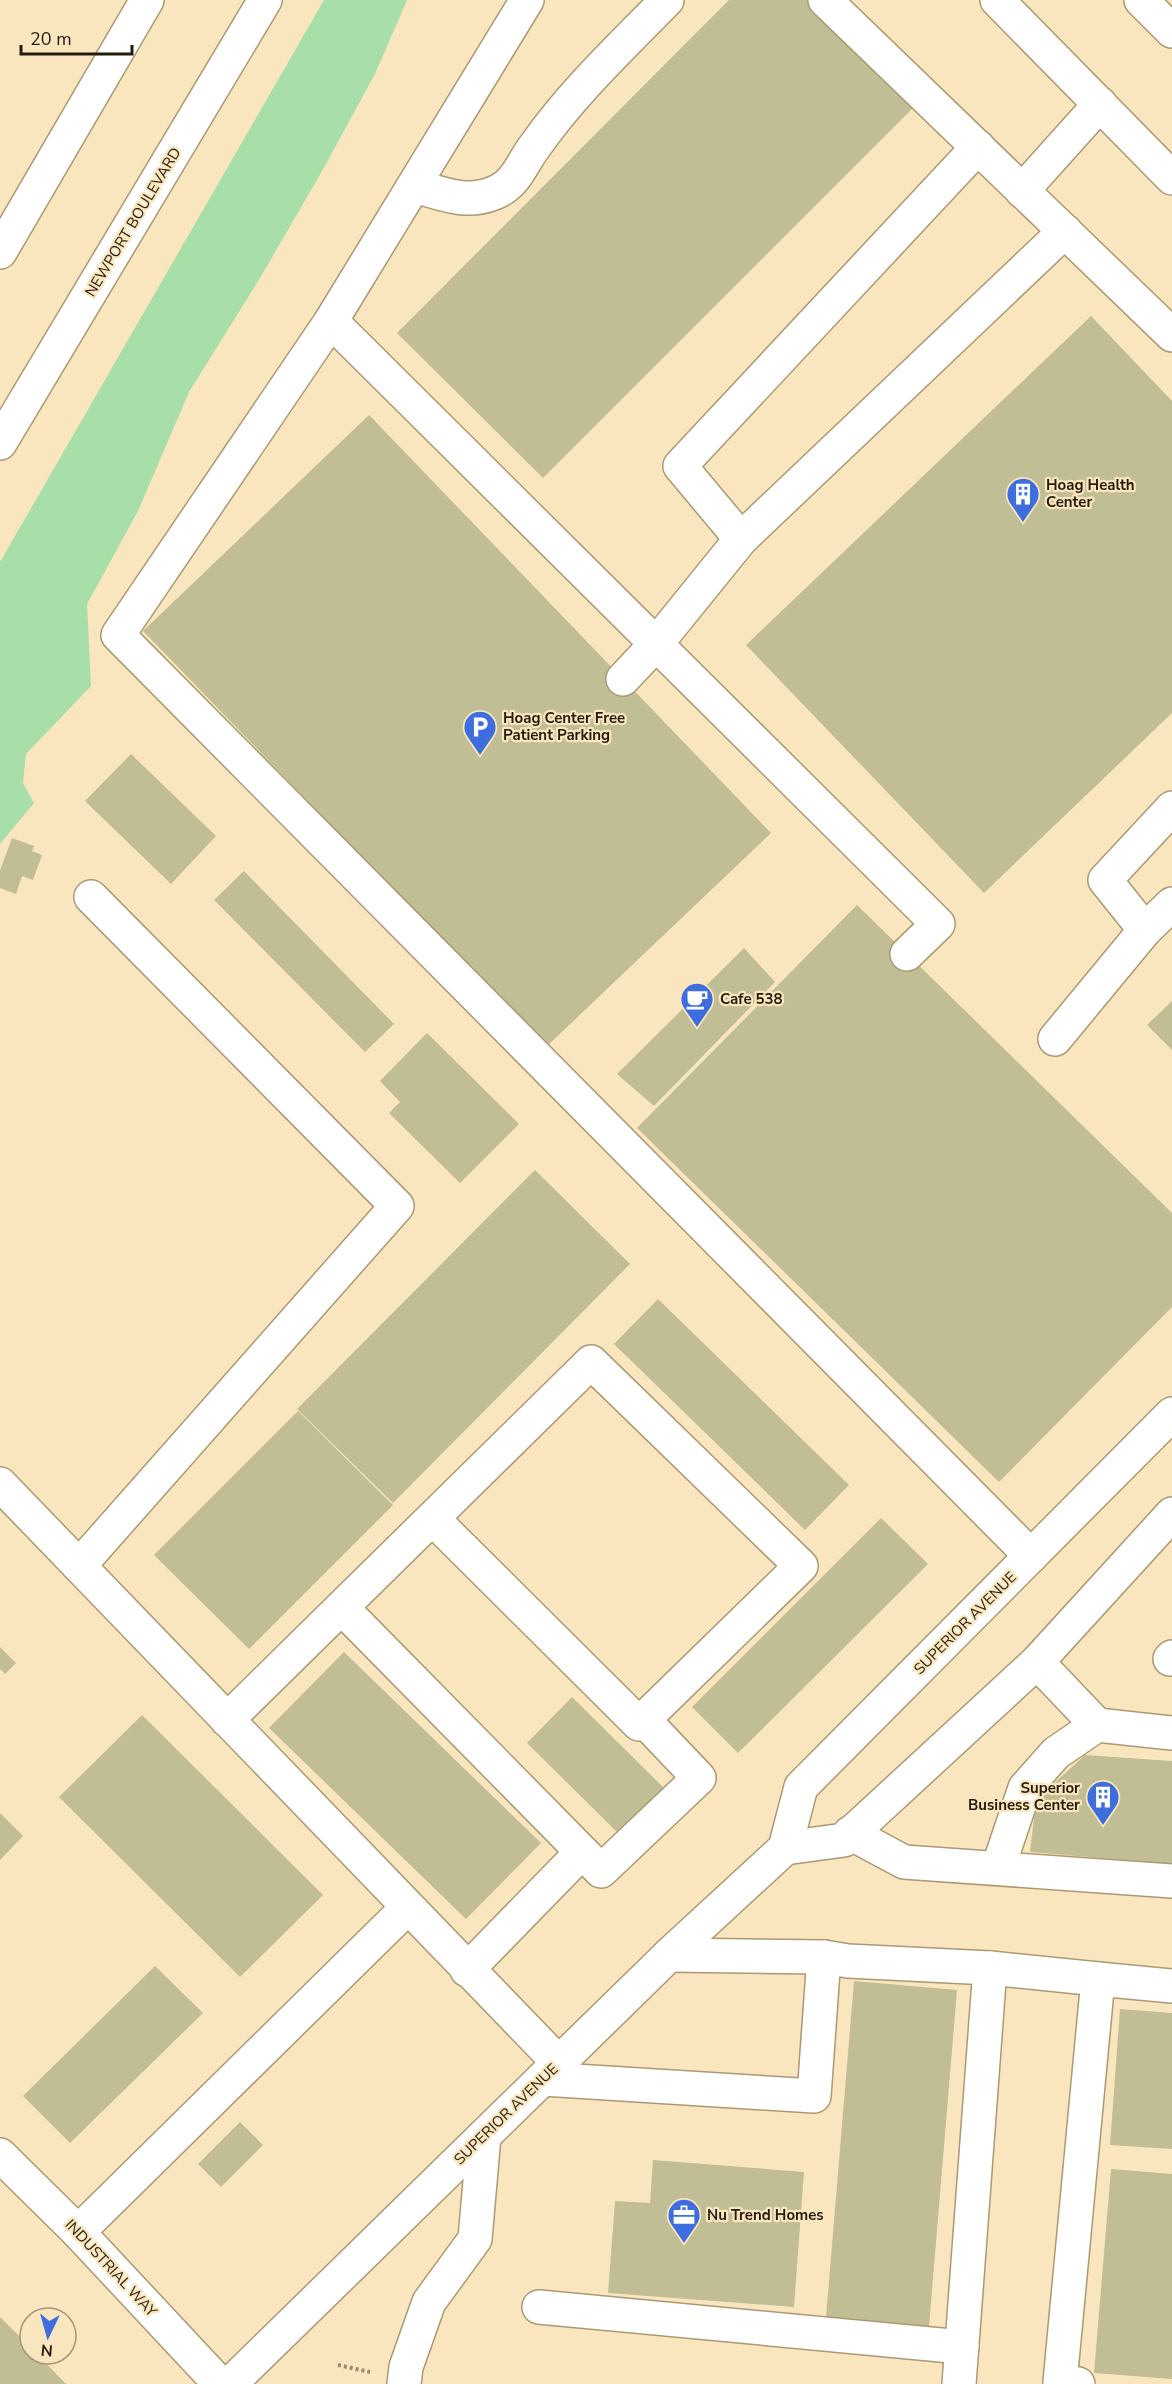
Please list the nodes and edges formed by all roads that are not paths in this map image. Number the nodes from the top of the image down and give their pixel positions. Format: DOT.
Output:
graph roads {
  1 [pos="147,0"];
  2 [pos="265,0"];
  3 [pos="528,0"];
  4 [pos="667,0"];
  5 [pos="825,0"];
  6 [pos="997,0"];
  7 [pos="1141,0"];
  8 [pos="1172,31"];
  9 [pos="1100,104"];
  10 [pos="978,147"];
  11 [pos="1172,178"];
  12 [pos="414,186"];
  13 [pos="1022,191"];
  14 [pos="1065,231"];
  15 [pos="0,252"];
  16 [pos="331,321"];
  17 [pos="1172,334"];
  18 [pos="0,443"];
  19 [pos="741,539"];
  20 [pos="656,644"];
  21 [pos="623,679"];
  22 [pos="1172,808"];
  23 [pos="91,897"];
  24 [pos="1172,904"];
  25 [pos="1145,930"];
  26 [pos="907,954"];
  27 [pos="1055,1039"];
  28 [pos="1172,1414"];
  29 [pos="0,1484"];
  30 [pos="1172,1514"];
  31 [pos="433,1519"];
  32 [pos="1031,1556"];
  33 [pos="79,1566"];
  34 [pos="342,1608"];
  35 [pos="1037,1662"];
  36 [pos="227,1720"];
  37 [pos="644,1720"];
  38 [pos="1097,1725"];
  39 [pos="1172,1733"];
  40 [pos="850,1833"];
  41 [pos="785,1848"];
  42 [pos="591,1862"];
  43 [pos="998,1868"];
  44 [pos="1172,1881"];
  45 [pos="407,1908"];
  46 [pos="669,1955"];
  47 [pos="824,1957"];
  48 [pos="990,1968"];
  49 [pos="468,1970"];
  50 [pos="1098,1979"];
  51 [pos="1172,1986"];
  52 [pos="551,2071"];
  53 [pos="484,2136"];
  54 [pos="0,2155"];
  55 [pos="78,2232"];
  56 [pos="539,2307"];
  57 [pos="962,2347"];
  58 [pos="220,2384"];
  59 [pos="230,2384"];
  60 [pos="404,2384"];
  61 [pos="959,2384"];
  62 [pos="1078,2384"];
  1 -- 15 [label="main road"];
  2 -- 18 [label="main road, NEWPORT BOULEVARD"];
  3 -- 12 [label="main road"];
  4 -- 12 [label="main road"];
  5 -- 10 [label="main road"];
  6 -- 9 [label="main road"];
  7 -- 8 [label="main road"];
  9 -- 11 [label="main road"];
  9 -- 13 [label="main road"];
  10 -- 13 [label="main road"];
  10 -- 19 [label="main road"];
  12 -- 16 [label="main road"];
  13 -- 14 [label="main road"];
  14 -- 17 [label="main road"];
  14 -- 19 [label="main road"];
  16 -- 20 [label="main road"];
  16 -- 32 [label="main road"];
  19 -- 20 [label="main road"];
  20 -- 21 [label="main road"];
  20 -- 26 [label="main road"];
  22 -- 25 [label="main road"];
  23 -- 33 [label="main road"];
  24 -- 25 [label="main road"];
  25 -- 27 [label="main road"];
  28 -- 32 [label="main road, SUPERIOR AVENUE"];
  29 -- 33 [label="main road"];
  30 -- 35 [label="main road"];
  31 -- 34 [label="main road"];
  31 -- 37 [label="main road"];
  31 -- 37 [label="main road"];
  32 -- 41 [label="main road, SUPERIOR AVENUE"];
  33 -- 36 [label="main road"];
  34 -- 36 [label="main road"];
  34 -- 42 [label="main road"];
  35 -- 38 [label="main road"];
  35 -- 40 [label="main road"];
  36 -- 45 [label="main road"];
  37 -- 42 [label="main road"];
  38 -- 39 [label="main road"];
  38 -- 43 [label="main road"];
  40 -- 41 [label="main road"];
  40 -- 43 [label="main road"];
  41 -- 46 [label="main road, SUPERIOR AVENUE"];
  42 -- 49 [label="main road"];
  43 -- 44 [label="main road"];
  45 -- 49 [label="main road"];
  45 -- 55 [label="main road"];
  46 -- 47 [label="main road"];
  46 -- 52 [label="main road, SUPERIOR AVENUE"];
  47 -- 48 [label="main road"];
  47 -- 52 [label="main road"];
  48 -- 50 [label="main road"];
  48 -- 57 [label="main road"];
  49 -- 52 [label="main road"];
  50 -- 51 [label="main road"];
  50 -- 62 [label="main road"];
  52 -- 53 [label="main road, SUPERIOR AVENUE"];
  53 -- 59 [label="main road, SUPERIOR AVENUE"];
  53 -- 60 [label="main road"];
  54 -- 55 [label="main road, INDUSTRIAL WAY"];
  55 -- 58 [label="main road, INDUSTRIAL WAY"];
  56 -- 57 [label="main road"];
  57 -- 61 [label="main road"];
}
